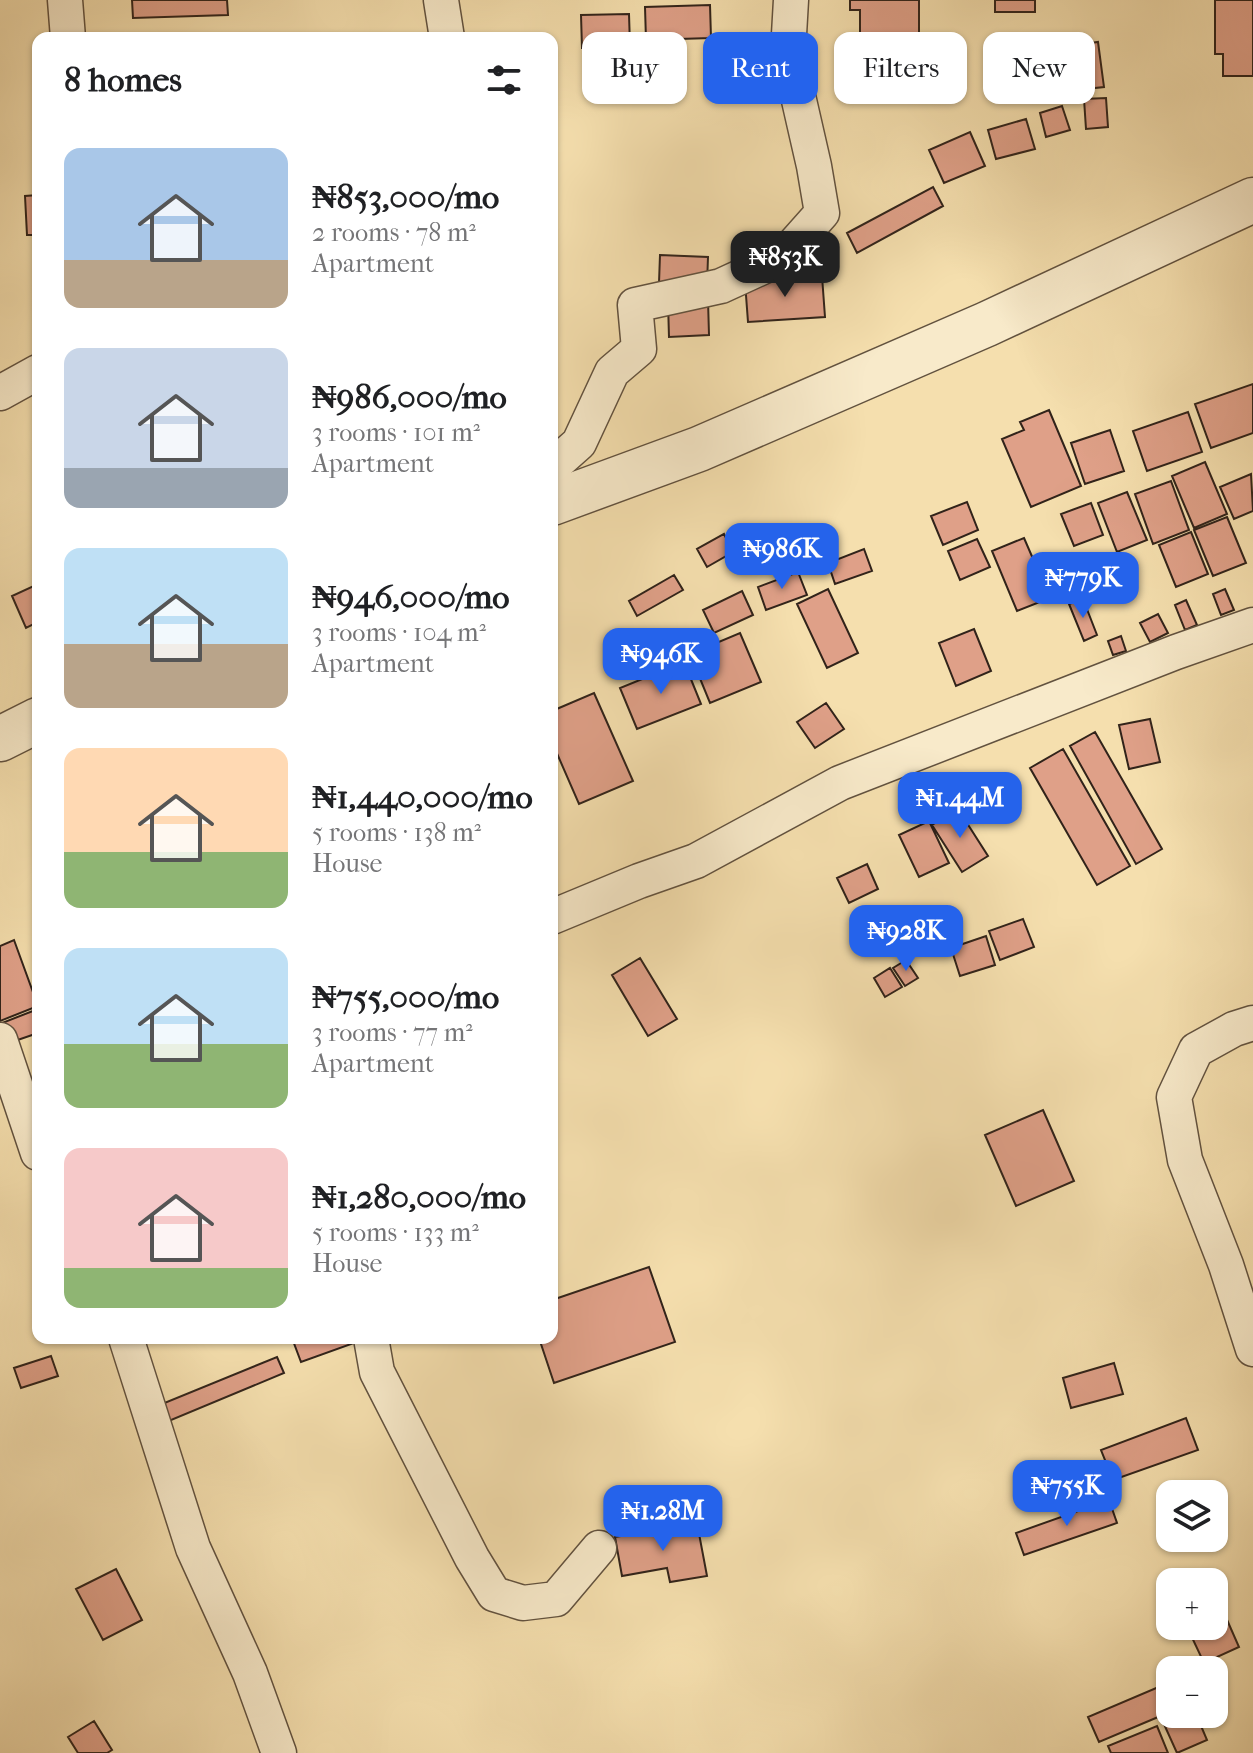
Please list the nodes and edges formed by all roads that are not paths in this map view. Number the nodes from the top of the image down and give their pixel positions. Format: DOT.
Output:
graph roads {
  1 [pos="65,0"];
  2 [pos="441,0"];
  3 [pos="791,0"];
  4 [pos="68,32"];
  5 [pos="446,32"];
  6 [pos="1253,200"];
  7 [pos="32,375"];
  8 [pos="0,393"];
  9 [pos="558,462"];
  10 [pos="558,501"];
  11 [pos="1253,625"];
  12 [pos="32,723"];
  13 [pos="0,739"];
  14 [pos="558,915"];
  15 [pos="1253,1023"];
  16 [pos="0,1040"];
  17 [pos="27,1084"];
  18 [pos="32,1115"];
  19 [pos="128,1344"];
  20 [pos="372,1344"];
  21 [pos="1253,1349"];
  22 [pos="599,1548"];
  23 [pos="279,1753"];
  1 -- 4 [label="street"];
  2 -- 5 [label="street"];
  3 -- 9 [label="street"];
  6 -- 10 [label="street"];
  7 -- 8 [label="street"];
  11 -- 14 [label="street"];
  12 -- 13 [label="street"];
  15 -- 21 [label="street"];
  16 -- 17 [label="street"];
  17 -- 18 [label="street"];
  19 -- 23 [label="street"];
  20 -- 22 [label="street"];
}
